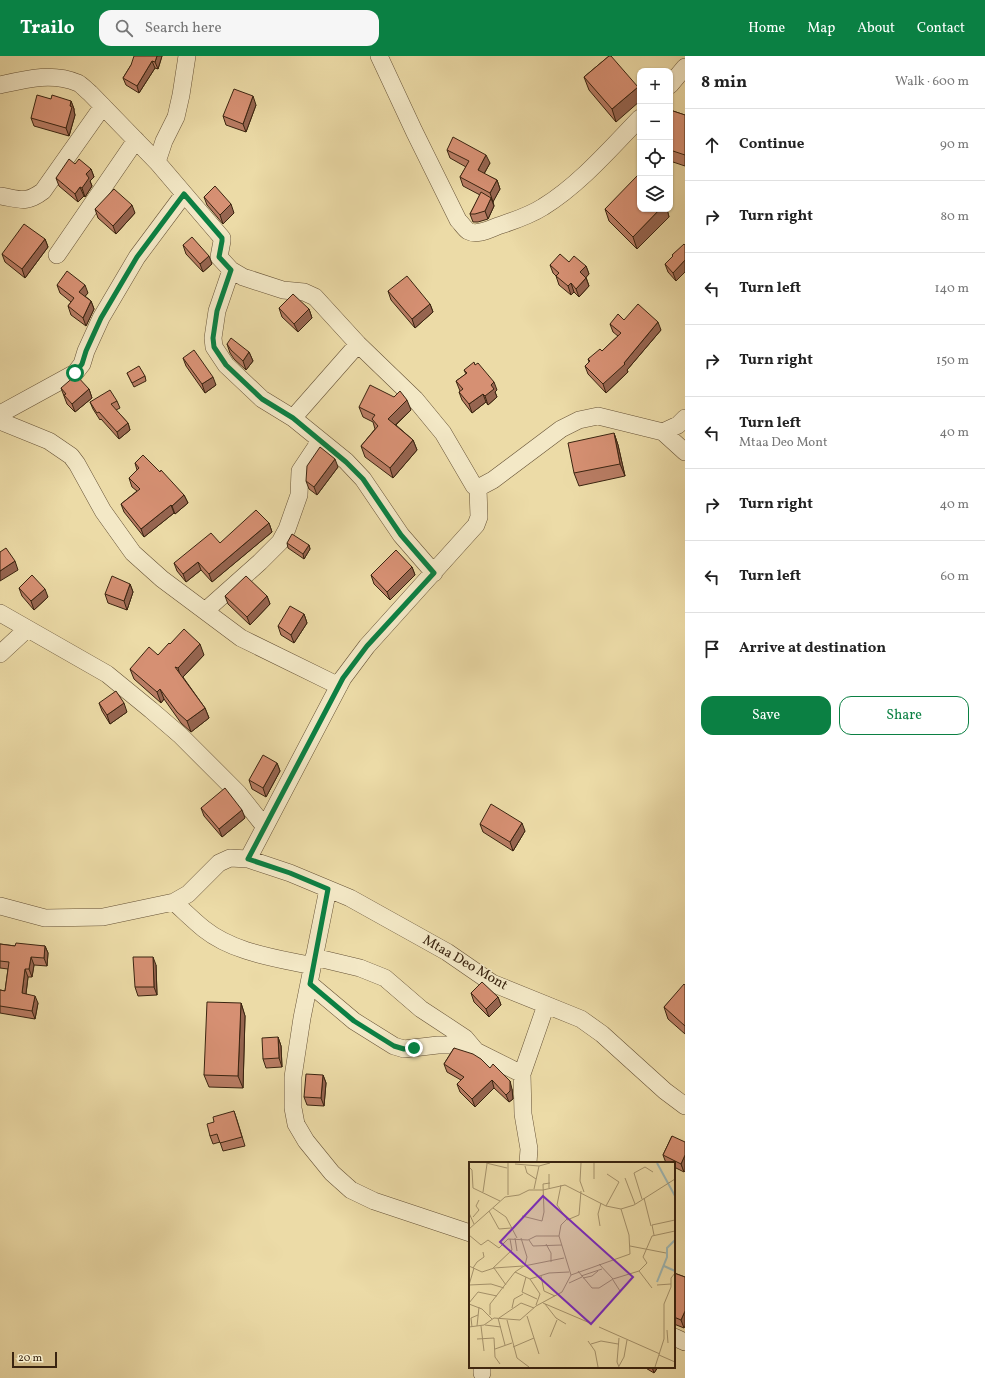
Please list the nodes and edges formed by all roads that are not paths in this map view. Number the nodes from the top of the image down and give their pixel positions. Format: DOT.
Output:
graph roads {
  1 [pos="187,56"];
  2 [pos="379,56"];
  3 [pos="685,68"];
  4 [pos="673,81"];
  5 [pos="0,85"];
  6 [pos="103,106"];
  7 [pos="637,121"];
  8 [pos="136,140"];
  9 [pos="157,162"];
  10 [pos="184,194"];
  11 [pos="0,196"];
  12 [pos="57,255"];
  13 [pos="231,270"];
  14 [pos="358,344"];
  15 [pos="0,414"];
  16 [pos="293,418"];
  17 [pos="685,418"];
  18 [pos="0,421"];
  19 [pos="663,432"];
  20 [pos="320,440"];
  21 [pos="685,452"];
  22 [pos="478,488"];
  23 [pos="434,573"];
  24 [pos="205,611"];
  25 [pos="0,613"];
  26 [pos="27,629"];
  27 [pos="0,654"];
  28 [pos="339,686"];
  29 [pos="265,827"];
  30 [pos="248,859"];
  31 [pos="328,889"];
  32 [pos="174,902"];
  33 [pos="0,906"];
  34 [pos="313,962"];
  35 [pos="310,984"];
  36 [pos="546,1005"];
  37 [pos="476,1051"];
  38 [pos="522,1074"];
  39 [pos="685,1106"];
  40 [pos="528,1162"];
  41 [pos="469,1232"];
  42 [pos="675,1337"];
  43 [pos="685,1342"];
  1 -- 9 [label="street"];
  2 -- 7 [label="street"];
  3 -- 4 [label="street"];
  5 -- 6 [label="street"];
  6 -- 8 [label="street"];
  6 -- 11 [label="street"];
  8 -- 9 [label="street"];
  8 -- 12 [label="street"];
  9 -- 10 [label="street"];
  10 -- 13 [label="street"];
  10 -- 15 [label="street"];
  13 -- 14 [label="street"];
  13 -- 16 [label="street"];
  14 -- 16 [label="street"];
  14 -- 22 [label="street"];
  16 -- 20 [label="street"];
  17 -- 19 [label="street"];
  18 -- 24 [label="street"];
  19 -- 21 [label="street"];
  19 -- 22 [label="street"];
  20 -- 23 [label="street"];
  20 -- 24 [label="street"];
  22 -- 23 [label="street"];
  23 -- 28 [label="street"];
  24 -- 28 [label="street"];
  25 -- 26 [label="street"];
  26 -- 27 [label="street"];
  26 -- 29 [label="street"];
  28 -- 29 [label="street"];
  29 -- 30 [label="street"];
  30 -- 31 [label="street, Mtaa Deo Mont"];
  30 -- 32 [label="street, Mtaa Deo Mont"];
  31 -- 34 [label="street"];
  31 -- 36 [label="street, Mtaa Deo Mont"];
  32 -- 33 [label="street"];
  32 -- 34 [label="street"];
  34 -- 35 [label="street"];
  34 -- 37 [label="street"];
  35 -- 37 [label="street"];
  35 -- 41 [label="street"];
  36 -- 38 [label="street"];
  36 -- 39 [label="street, Mtaa Deo Mont"];
  37 -- 38 [label="street"];
  38 -- 40 [label="street"];
  42 -- 43 [label="street"];
}
